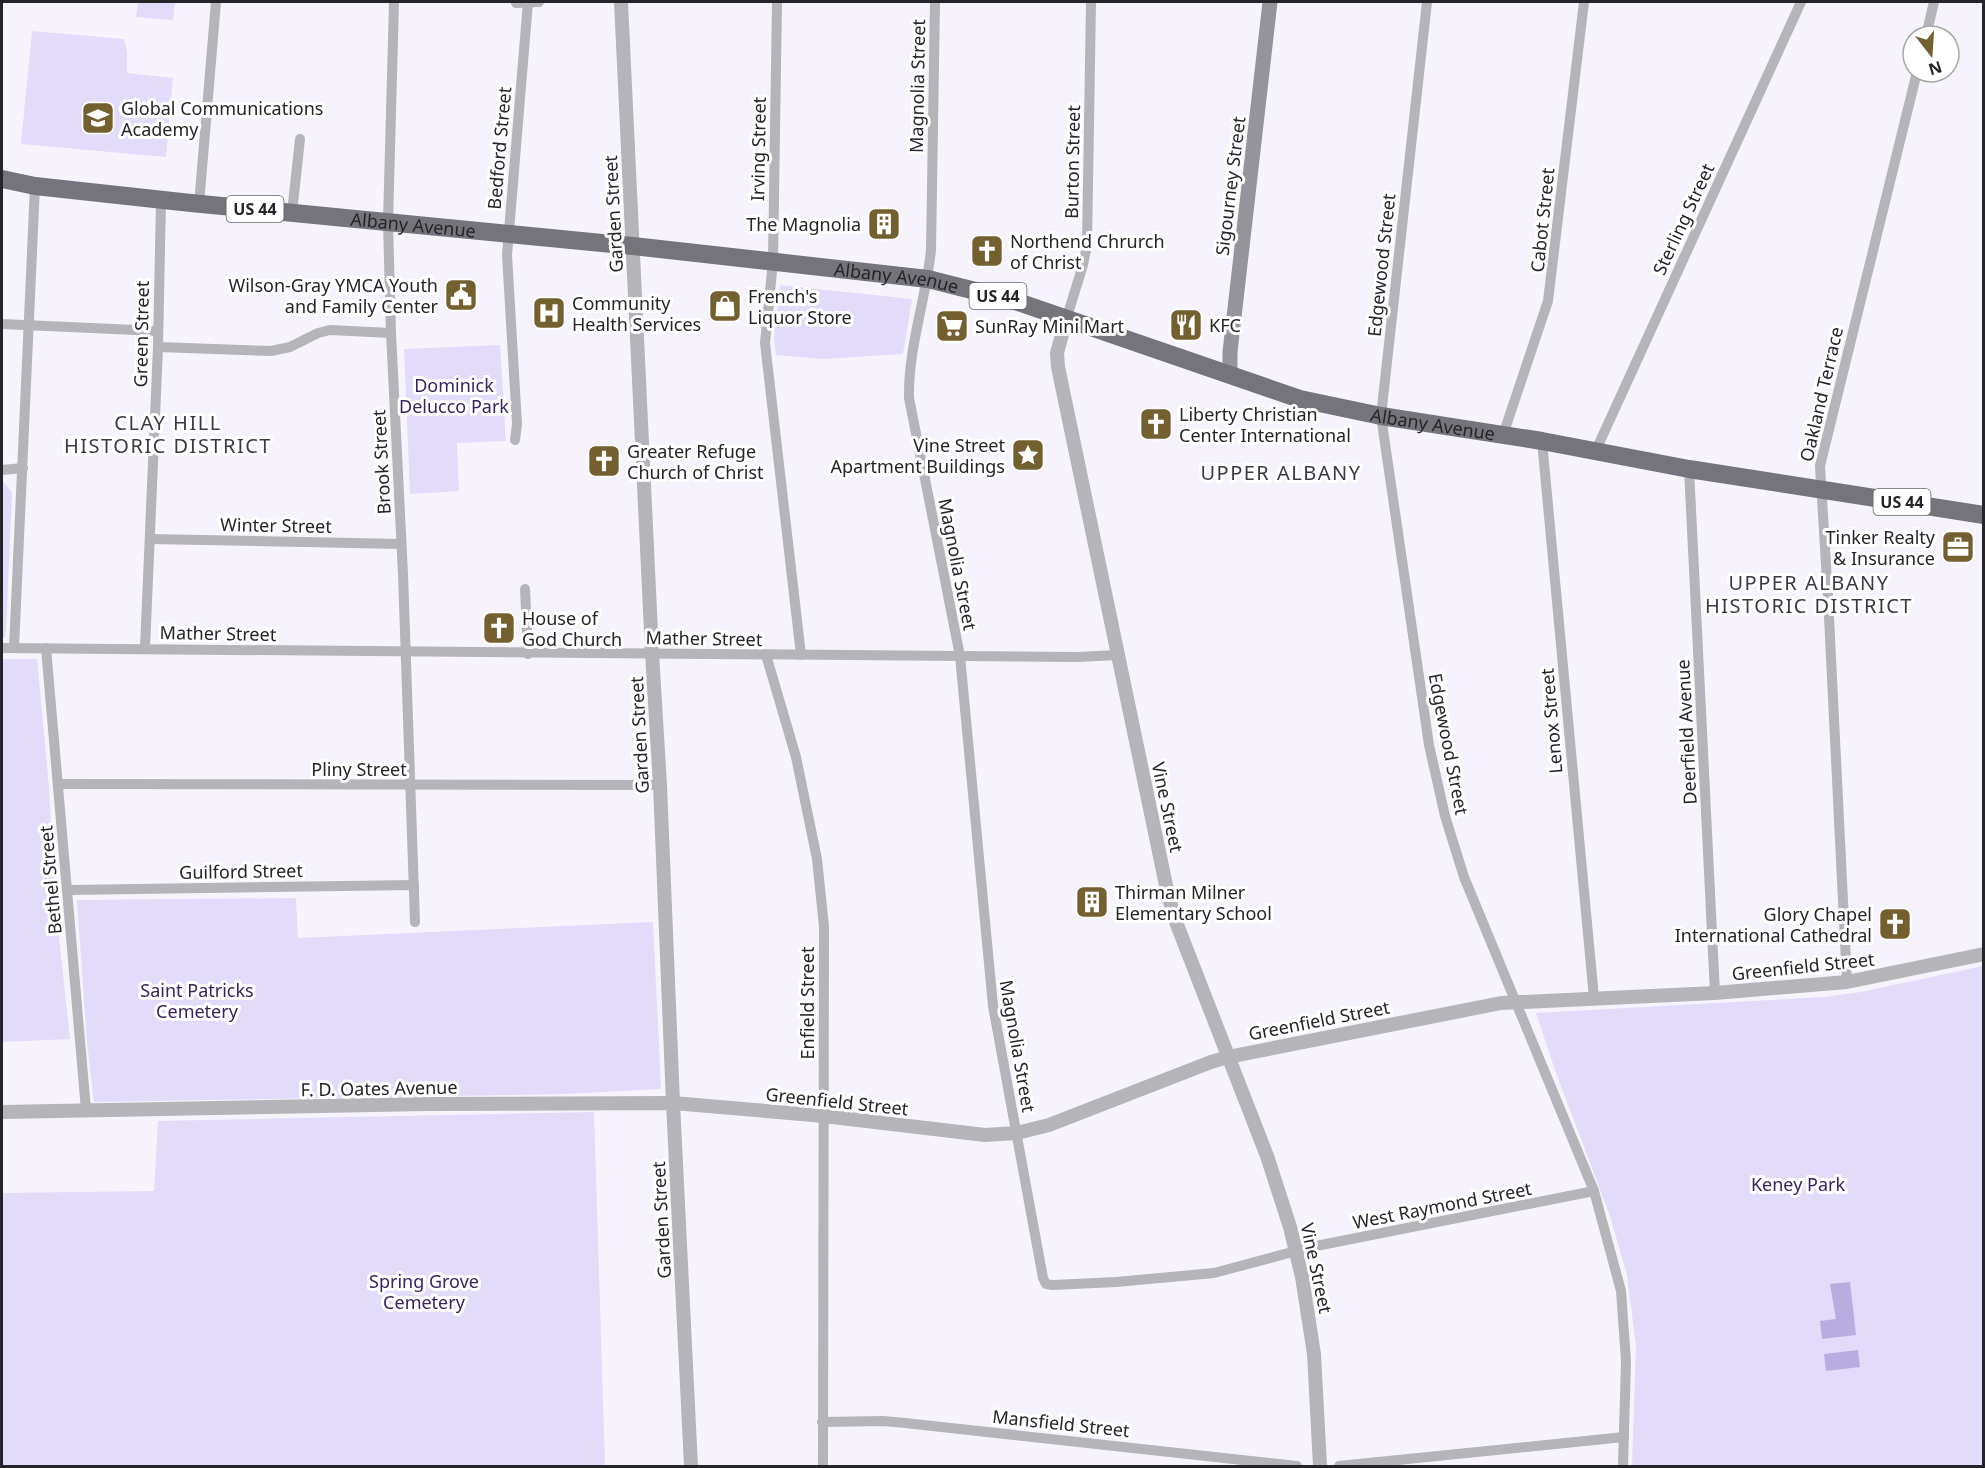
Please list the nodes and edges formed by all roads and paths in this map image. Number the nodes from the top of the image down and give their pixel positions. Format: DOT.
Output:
graph roads {
  1 [pos="216,2"];
  2 [pos="394,2"];
  3 [pos="528,2"];
  4 [pos="540,2"];
  5 [pos="621,2"];
  6 [pos="777,2"];
  7 [pos="935,2"];
  8 [pos="1091,2"];
  9 [pos="1270,2"];
  10 [pos="1427,2"];
  11 [pos="1584,2"];
  12 [pos="1801,2"];
  13 [pos="1934,2"];
  14 [pos="516,3"];
  15 [pos="1929,24"];
  16 [pos="1914,84"];
  17 [pos="300,139"];
  18 [pos="2,179"];
  19 [pos="35,186"];
  20 [pos="161,200"];
  21 [pos="199,204"];
  22 [pos="292,213"];
  23 [pos="388,222"];
  24 [pos="509,235"];
  25 [pos="633,246"];
  26 [pos="773,261"];
  27 [pos="928,279"];
  28 [pos="1066,320"];
  29 [pos="2,324"];
  30 [pos="30,326"];
  31 [pos="158,331"];
  32 [pos="391,333"];
  33 [pos="158,346"];
  34 [pos="1230,375"];
  35 [pos="1381,416"];
  36 [pos="1503,435"];
  37 [pos="515,440"];
  38 [pos="1542,441"];
  39 [pos="1596,450"];
  40 [pos="23,468"];
  41 [pos="1689,469"];
  42 [pos="2,470"];
  43 [pos="1821,489"];
  44 [pos="1983,515"];
  45 [pos="150,539"];
  46 [pos="401,544"];
  47 [pos="525,589"];
  48 [pos="2,648"];
  49 [pos="14,648"];
  50 [pos="46,648"];
  51 [pos="145,648"];
  52 [pos="406,652"];
  53 [pos="528,654"];
  54 [pos="652,654"];
  55 [pos="766,655"];
  56 [pos="801,655"];
  57 [pos="1118,655"];
  58 [pos="960,656"];
  59 [pos="58,784"];
  60 [pos="411,785"];
  61 [pos="660,785"];
  62 [pos="414,885"];
  63 [pos="68,890"];
  64 [pos="415,922"];
  65 [pos="1983,954"];
  66 [pos="1847,982"];
  67 [pos="1715,993"];
  68 [pos="1594,998"];
  69 [pos="1517,1002"];
  70 [pos="1228,1057"];
  71 [pos="673,1103"];
  72 [pos="86,1110"];
  73 [pos="2,1112"];
  74 [pos="824,1116"];
  75 [pos="1017,1133"];
  76 [pos="1594,1191"];
  77 [pos="1296,1251"];
  78 [pos="1046,1284"];
  79 [pos="822,1422"];
  80 [pos="1624,1437"];
  81 [pos="691,1467"];
  82 [pos="823,1467"];
  83 [pos="1297,1467"];
  84 [pos="1320,1467"];
  85 [pos="1340,1467"];
  86 [pos="1623,1467"];
  1 -- 21 [label="street"];
  2 -- 23 [label="street, Brook Street"];
  3 -- 4 [label="street"];
  3 -- 14 [label="street"];
  3 -- 24 [label="street, Bedford Street"];
  5 -- 25 [label="street, Garden Street"];
  6 -- 26 [label="street, Irving Street"];
  7 -- 27 [label="street, Magnolia Street"];
  8 -- 28 [label="street, Burton Street"];
  9 -- 34 [label="main road, Sigourney Street"];
  10 -- 35 [label="street, Edgewood Street"];
  11 -- 36 [label="street, Cabot Street"];
  12 -- 39 [label="street, Sterling Street"];
  13 -- 15 [label="street"];
  16 -- 43 [label="street, Oakland Terrace"];
  17 -- 22 [label="street"];
  18 -- 19 [label="highway, Albany Avenue / US 44"];
  19 -- 20 [label="highway, Albany Avenue / US 44"];
  19 -- 30 [label="street"];
  20 -- 21 [label="highway, Albany Avenue / US 44"];
  20 -- 31 [label="street, Green Street"];
  21 -- 22 [label="highway, Albany Avenue / US 44"];
  22 -- 23 [label="highway, Albany Avenue / US 44"];
  23 -- 24 [label="highway, Albany Avenue / US 44"];
  23 -- 32 [label="street, Brook Street"];
  24 -- 25 [label="highway, Albany Avenue / US 44"];
  24 -- 37 [label="street, Bedford Street"];
  25 -- 26 [label="highway, Albany Avenue / US 44"];
  25 -- 54 [label="street, Garden Street"];
  26 -- 27 [label="highway, Albany Avenue / US 44"];
  26 -- 56 [label="street, Irving Street"];
  27 -- 28 [label="highway, Albany Avenue / US 44"];
  27 -- 58 [label="street, Magnolia Street"];
  28 -- 34 [label="highway, Albany Avenue / US 44"];
  28 -- 57 [label="street, Vine Street"];
  29 -- 30 [label="street"];
  30 -- 31 [label="street"];
  30 -- 40 [label="street"];
  31 -- 33 [label="street, Green Street"];
  32 -- 33 [label="street"];
  32 -- 46 [label="street, Brook Street"];
  33 -- 45 [label="street, Green Street"];
  34 -- 35 [label="highway, Albany Avenue / US 44"];
  35 -- 36 [label="highway, Albany Avenue / US 44"];
  35 -- 69 [label="street, Edgewood Street"];
  36 -- 38 [label="highway, Albany Avenue / US 44"];
  38 -- 39 [label="highway, Albany Avenue / US 44"];
  38 -- 68 [label="street, Lenox Street"];
  39 -- 41 [label="highway, Albany Avenue / US 44"];
  40 -- 42 [label="street"];
  40 -- 49 [label="street"];
  41 -- 43 [label="highway, Albany Avenue / US 44"];
  41 -- 67 [label="street, Deerfield Avenue"];
  43 -- 44 [label="highway, Albany Avenue / US 44"];
  43 -- 66 [label="street, Oakland Terrace"];
  45 -- 46 [label="street, Winter Street"];
  45 -- 51 [label="street, Green Street"];
  46 -- 52 [label="street, Brook Street"];
  47 -- 53 [label="street"];
  48 -- 49 [label="street, Mather Street"];
  49 -- 50 [label="street, Mather Street"];
  50 -- 51 [label="street, Mather Street"];
  50 -- 59 [label="street, Bethel Street"];
  51 -- 52 [label="street, Mather Street"];
  52 -- 53 [label="street, Mather Street"];
  52 -- 60 [label="street, Brook Street"];
  53 -- 54 [label="street, Mather Street"];
  54 -- 55 [label="street, Mather Street"];
  54 -- 61 [label="street, Garden Street"];
  55 -- 56 [label="street, Mather Street"];
  55 -- 74 [label="street, Enfield Street"];
  56 -- 58 [label="street, Mather Street"];
  57 -- 58 [label="street, Mather Street"];
  57 -- 70 [label="street, Vine Street"];
  58 -- 75 [label="street, Magnolia Street"];
  59 -- 60 [label="street, Pliny Street"];
  59 -- 63 [label="street, Bethel Street"];
  60 -- 61 [label="street, Pliny Street"];
  60 -- 62 [label="street, Brook Street"];
  61 -- 71 [label="street, Garden Street"];
  62 -- 63 [label="street, Guilford Street"];
  62 -- 64 [label="street, Brook Street"];
  63 -- 72 [label="street, Bethel Street"];
  65 -- 66 [label="street, Greenfield Street"];
  66 -- 67 [label="street, Greenfield Street"];
  67 -- 68 [label="street, Greenfield Street"];
  68 -- 69 [label="street, Greenfield Street"];
  69 -- 70 [label="street, Greenfield Street"];
  69 -- 76 [label="street, Edgewood Street"];
  70 -- 75 [label="street, Greenfield Street"];
  70 -- 77 [label="street, Vine Street"];
  71 -- 72 [label="street, F. D. Oates Avenue"];
  71 -- 74 [label="street, Greenfield Street"];
  71 -- 81 [label="street, Garden Street"];
  72 -- 73 [label="street, F. D. Oates Avenue"];
  74 -- 75 [label="street, Greenfield Street"];
  74 -- 79 [label="street, Enfield Street"];
  75 -- 78 [label="street, Magnolia Street"];
  76 -- 77 [label="street, West Raymond Street"];
  76 -- 80 [label="street, Edgewood Street"];
  77 -- 78 [label="street, West Raymond Street"];
  77 -- 84 [label="street, Vine Street"];
  79 -- 82 [label="street, Enfield Street"];
  79 -- 83 [label="street, Mansfield Street"];
  80 -- 85 [label="street"];
  80 -- 86 [label="street, Edgewood Street"];
}
